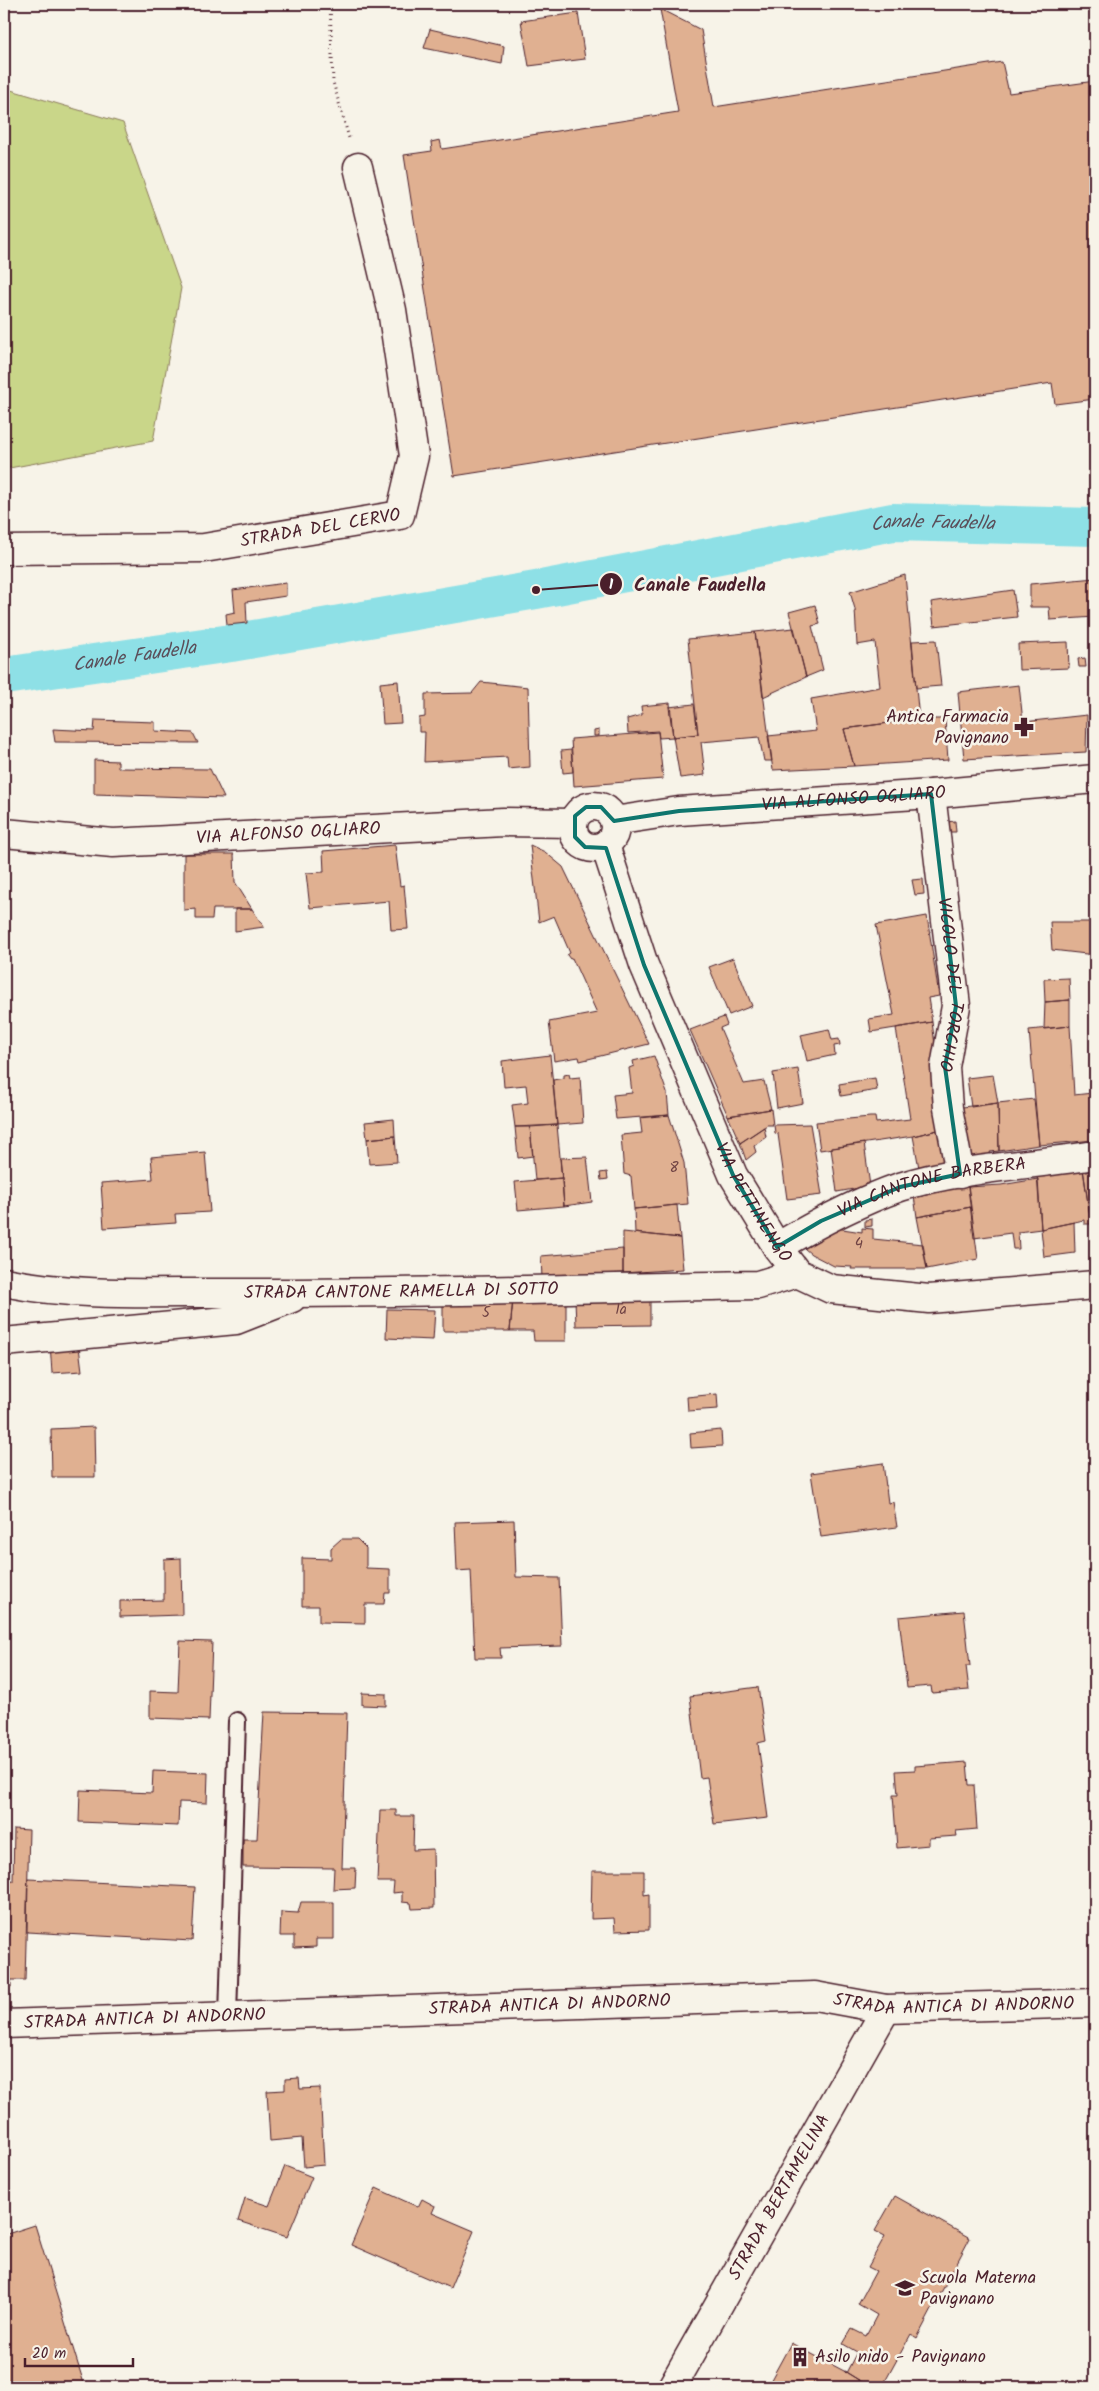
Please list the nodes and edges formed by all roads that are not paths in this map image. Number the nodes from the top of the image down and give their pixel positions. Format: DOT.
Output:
graph roads {
  1 [pos="358,167"];
  2 [pos="4,550"];
  3 [pos="1095,779"];
  4 [pos="931,794"];
  5 [pos="4,833"];
  6 [pos="610,833"];
  7 [pos="1095,1155"];
  8 [pos="960,1174"];
  9 [pos="777,1247"];
  10 [pos="797,1273"];
  11 [pos="4,1282"];
  12 [pos="1095,1285"];
  13 [pos="305,1293"];
  14 [pos="4,1342"];
  15 [pos="237,1722"];
  16 [pos="1095,2003"];
  17 [pos="886,2009"];
  18 [pos="228,2016"];
  19 [pos="4,2024"];
  20 [pos="672,2387"];
  1 -- 2 [label="street, STRADA DEL CERVO"];
  3 -- 4 [label="street, VIA ALFONSO OGLIARO"];
  4 -- 6 [label="street, VIA ALFONSO OGLIARO"];
  4 -- 8 [label="street, VICOLO DEL TORCHIO"];
  5 -- 6 [label="street, VIA ALFONSO OGLIARO"];
  6 -- 9 [label="street, VIA PETTINENGO"];
  7 -- 8 [label="street, VIA CANTONE BARBERA"];
  8 -- 9 [label="street, VIA CANTONE BARBERA"];
  9 -- 10 [label="street, VIA PETTINENGO"];
  10 -- 12 [label="street, VIA PETTINENGO"];
  10 -- 13 [label="street, STRADA CANTONE RAMELLA DI SOTTO"];
  11 -- 13 [label="street, STRADA CANTONE RAMELLA DI SOTTO"];
  13 -- 14 [label="street"];
  15 -- 18 [label="lane"];
  16 -- 17 [label="street, STRADA ANTICA DI ANDORNO"];
  17 -- 18 [label="street, STRADA ANTICA DI ANDORNO"];
  17 -- 20 [label="street, STRADA BERTAMELINA"];
  18 -- 19 [label="street, STRADA ANTICA DI ANDORNO"];
}
